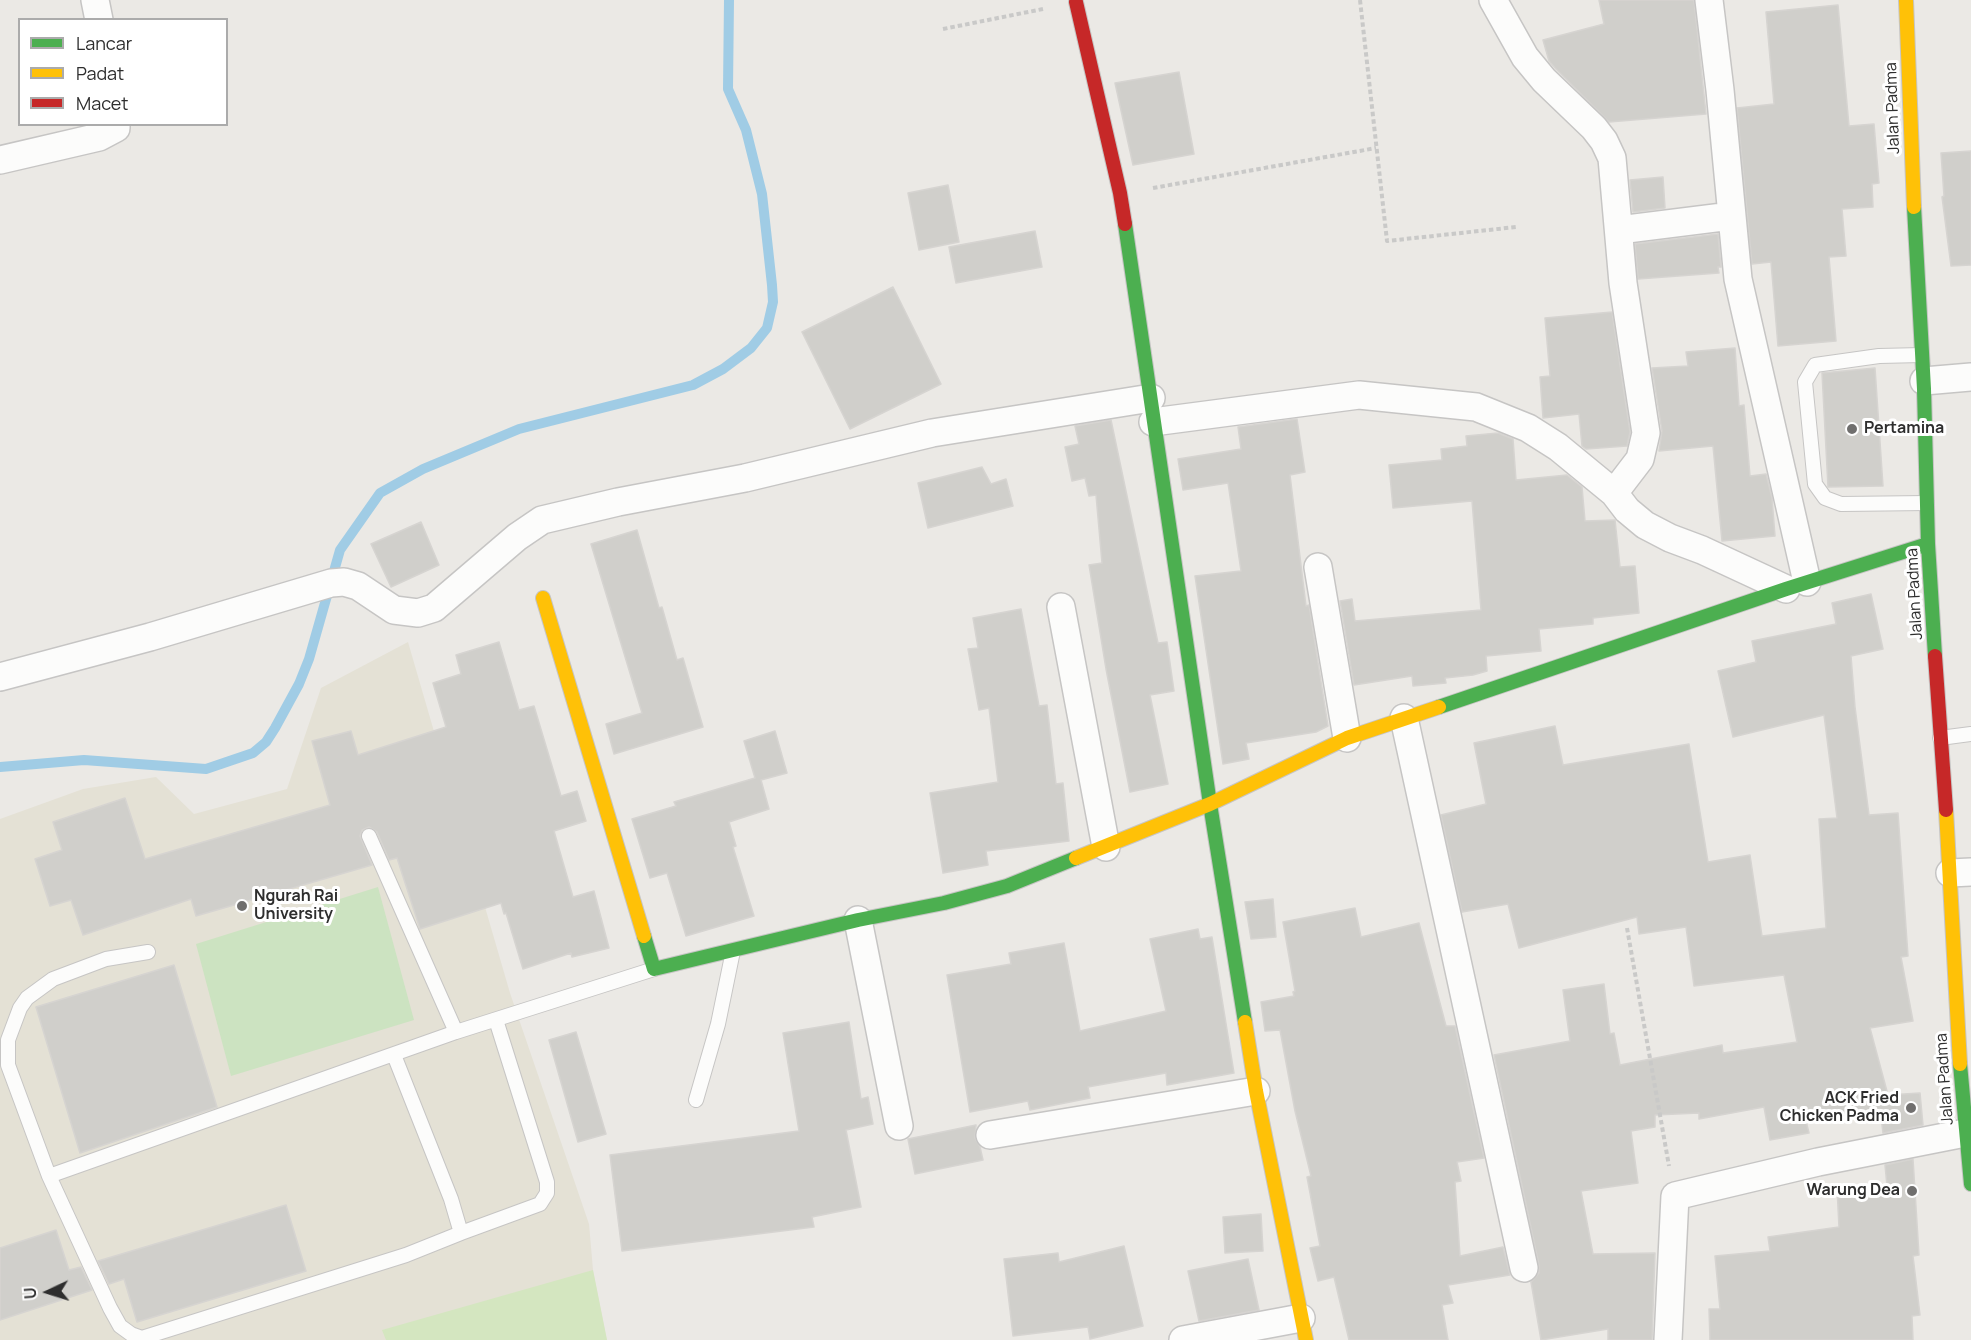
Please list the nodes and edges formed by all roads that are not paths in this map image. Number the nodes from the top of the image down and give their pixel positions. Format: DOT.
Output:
graph roads {
  1 [pos="95,0"];
  2 [pos="1493,0"];
  3 [pos="1709,0"];
  4 [pos="1905,0"];
  5 [pos="1076,2"];
  6 [pos="99,18"];
  7 [pos="116,126"];
  8 [pos="0,160"];
  9 [pos="1731,216"];
  10 [pos="1619,230"];
  11 [pos="1923,368"];
  12 [pos="1971,377"];
  13 [pos="1152,410"];
  14 [pos="1614,494"];
  15 [pos="1927,503"];
  16 [pos="1928,544"];
  17 [pos="1318,567"];
  18 [pos="1796,585"];
  19 [pos="543,598"];
  20 [pos="1061,607"];
  21 [pos="0,677"];
  22 [pos="1404,718"];
  23 [pos="1971,734"];
  24 [pos="1347,738"];
  25 [pos="1940,738"];
  26 [pos="1210,804"];
  27 [pos="369,836"];
  28 [pos="1107,847"];
  29 [pos="1960,873"];
  30 [pos="858,920"];
  31 [pos="734,950"];
  32 [pos="148,952"];
  33 [pos="654,969"];
  34 [pos="496,1020"];
  35 [pos="456,1032"];
  36 [pos="1965,1036"];
  37 [pos="394,1055"];
  38 [pos="1256,1091"];
  39 [pos="696,1100"];
  40 [pos="899,1126"];
  41 [pos="1965,1133"];
  42 [pos="990,1135"];
  43 [pos="49,1176"];
  44 [pos="1971,1184"];
  45 [pos="461,1233"];
  46 [pos="1524,1268"];
  47 [pos="1304,1329"];
  48 [pos="1183,1340"];
  49 [pos="1668,1340"];
  1 -- 6 [label="street"];
  2 -- 10 [label="street"];
  3 -- 9 [label="street"];
  4 -- 11 [label="street, Jalan Padma"];
  5 -- 13 [label="street"];
  7 -- 8 [label="street"];
  9 -- 10 [label="street"];
  9 -- 18 [label="street"];
  10 -- 14 [label="street"];
  11 -- 12 [label="street"];
  11 -- 15 [label="street, Jalan Padma"];
  11 -- 15 [label="lane"];
  13 -- 14 [label="street"];
  13 -- 21 [label="street"];
  13 -- 26 [label="street"];
  14 -- 18 [label="street"];
  15 -- 16 [label="street, Jalan Padma"];
  16 -- 18 [label="street"];
  16 -- 25 [label="street, Jalan Padma"];
  17 -- 24 [label="street"];
  18 -- 22 [label="street"];
  19 -- 33 [label="street"];
  20 -- 28 [label="street"];
  22 -- 24 [label="street"];
  22 -- 46 [label="street"];
  23 -- 25 [label="lane"];
  24 -- 26 [label="street"];
  25 -- 29 [label="street, Jalan Padma"];
  26 -- 28 [label="street"];
  26 -- 38 [label="street"];
  27 -- 35 [label="lane"];
  28 -- 30 [label="street"];
  29 -- 36 [label="street, Jalan Padma"];
  30 -- 31 [label="street"];
  30 -- 40 [label="street"];
  31 -- 33 [label="street"];
  31 -- 39 [label="lane"];
  32 -- 43 [label="lane"];
  33 -- 34 [label="lane"];
  34 -- 35 [label="lane"];
  34 -- 45 [label="lane"];
  35 -- 37 [label="lane"];
  36 -- 41 [label="street, Jalan Padma"];
  37 -- 43 [label="lane"];
  37 -- 45 [label="lane"];
  38 -- 42 [label="street"];
  38 -- 47 [label="street"];
  41 -- 44 [label="street, Jalan Padma"];
  41 -- 49 [label="street"];
  43 -- 45 [label="lane"];
  47 -- 48 [label="street"];
}
